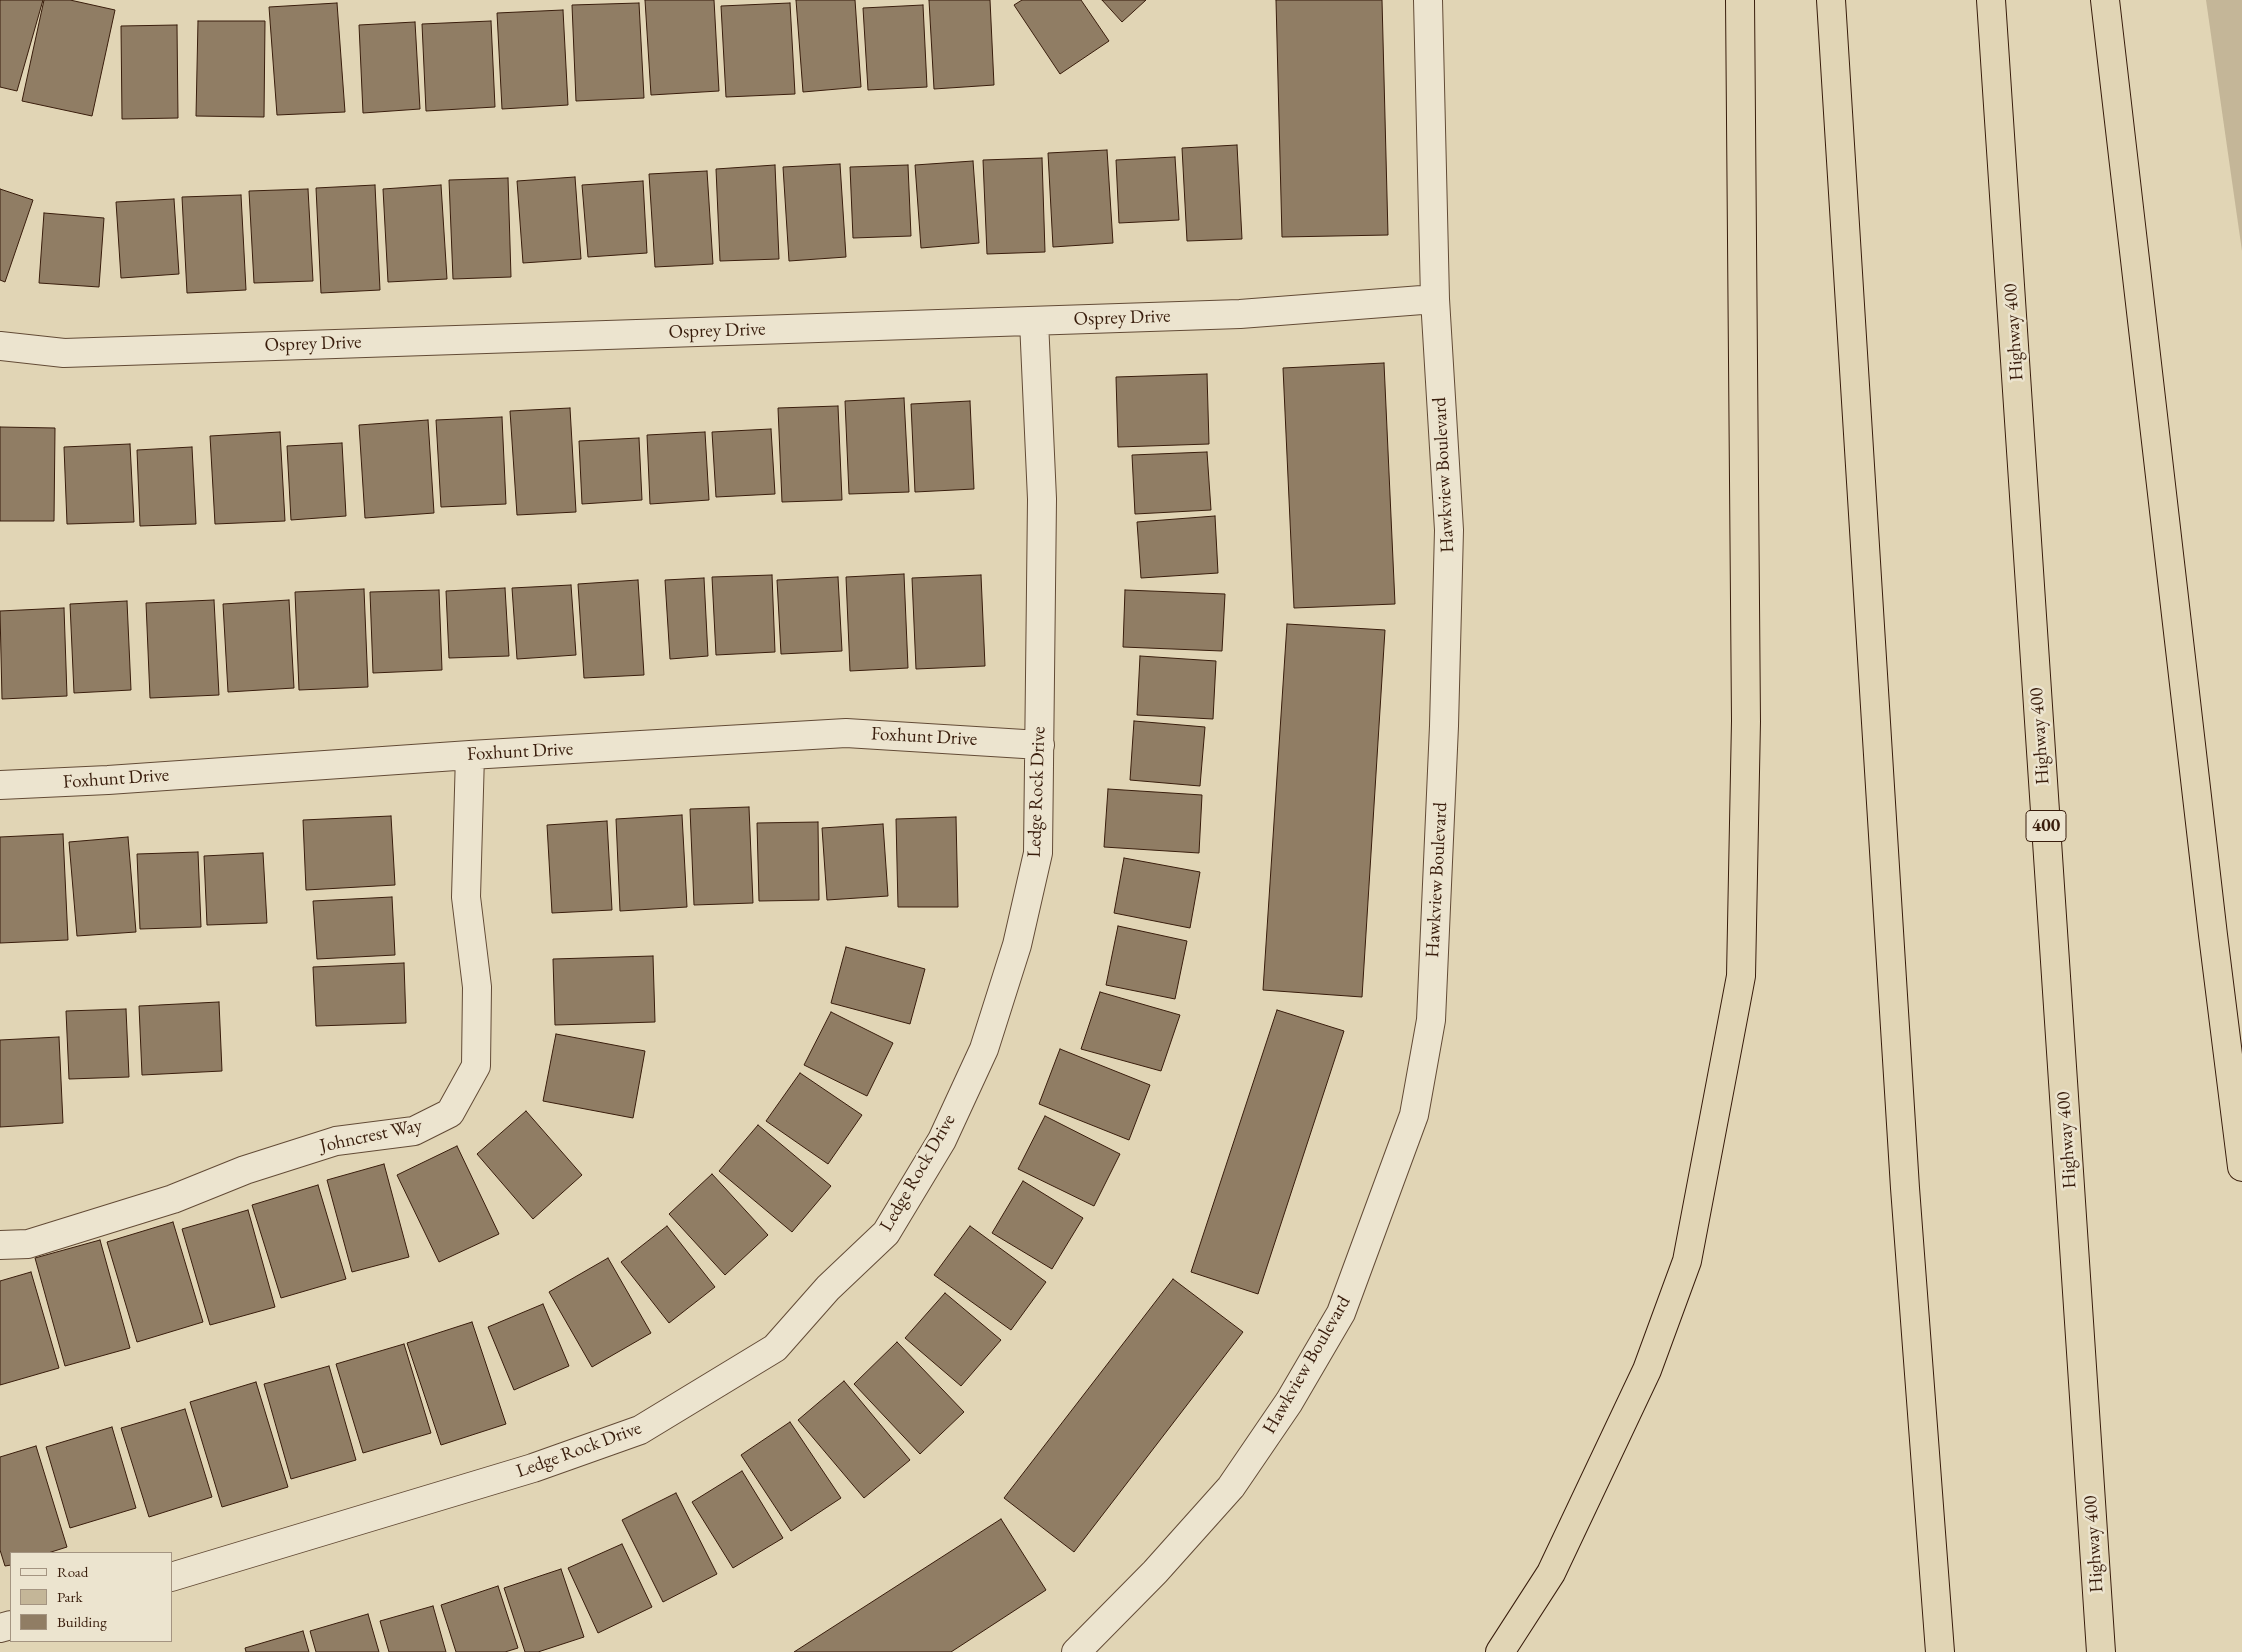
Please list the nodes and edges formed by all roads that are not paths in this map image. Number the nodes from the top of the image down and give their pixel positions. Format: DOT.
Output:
graph roads {
  1 [pos="1428,0"];
  2 [pos="1740,0"];
  3 [pos="1832,0"];
  4 [pos="1991,0"];
  5 [pos="2105,0"];
  6 [pos="1435,299"];
  7 [pos="1034,321"];
  8 [pos="0,346"];
  9 [pos="1040,745"];
  10 [pos="470,755"];
  11 [pos="0,784"];
  12 [pos="2242,1167"];
  13 [pos="0,1245"];
  14 [pos="172,1577"];
  15 [pos="1076,1652"];
  16 [pos="1500,1652"];
  17 [pos="1940,1652"];
  18 [pos="2102,1652"];
  1 -- 6 [label="street, Hawkview Boulevard"];
  2 -- 16 [label="highway"];
  3 -- 17 [label="highway"];
  4 -- 18 [label="highway, Highway 400 / 400"];
  5 -- 12 [label="highway"];
  6 -- 7 [label="street, Osprey Drive"];
  6 -- 15 [label="street, Hawkview Boulevard"];
  7 -- 8 [label="street, Osprey Drive"];
  7 -- 9 [label="street, Ledge Rock Drive"];
  9 -- 10 [label="street, Foxhunt Drive"];
  9 -- 14 [label="street, Ledge Rock Drive"];
  10 -- 11 [label="street, Foxhunt Drive"];
  10 -- 13 [label="street, Johncrest Way"];
}
